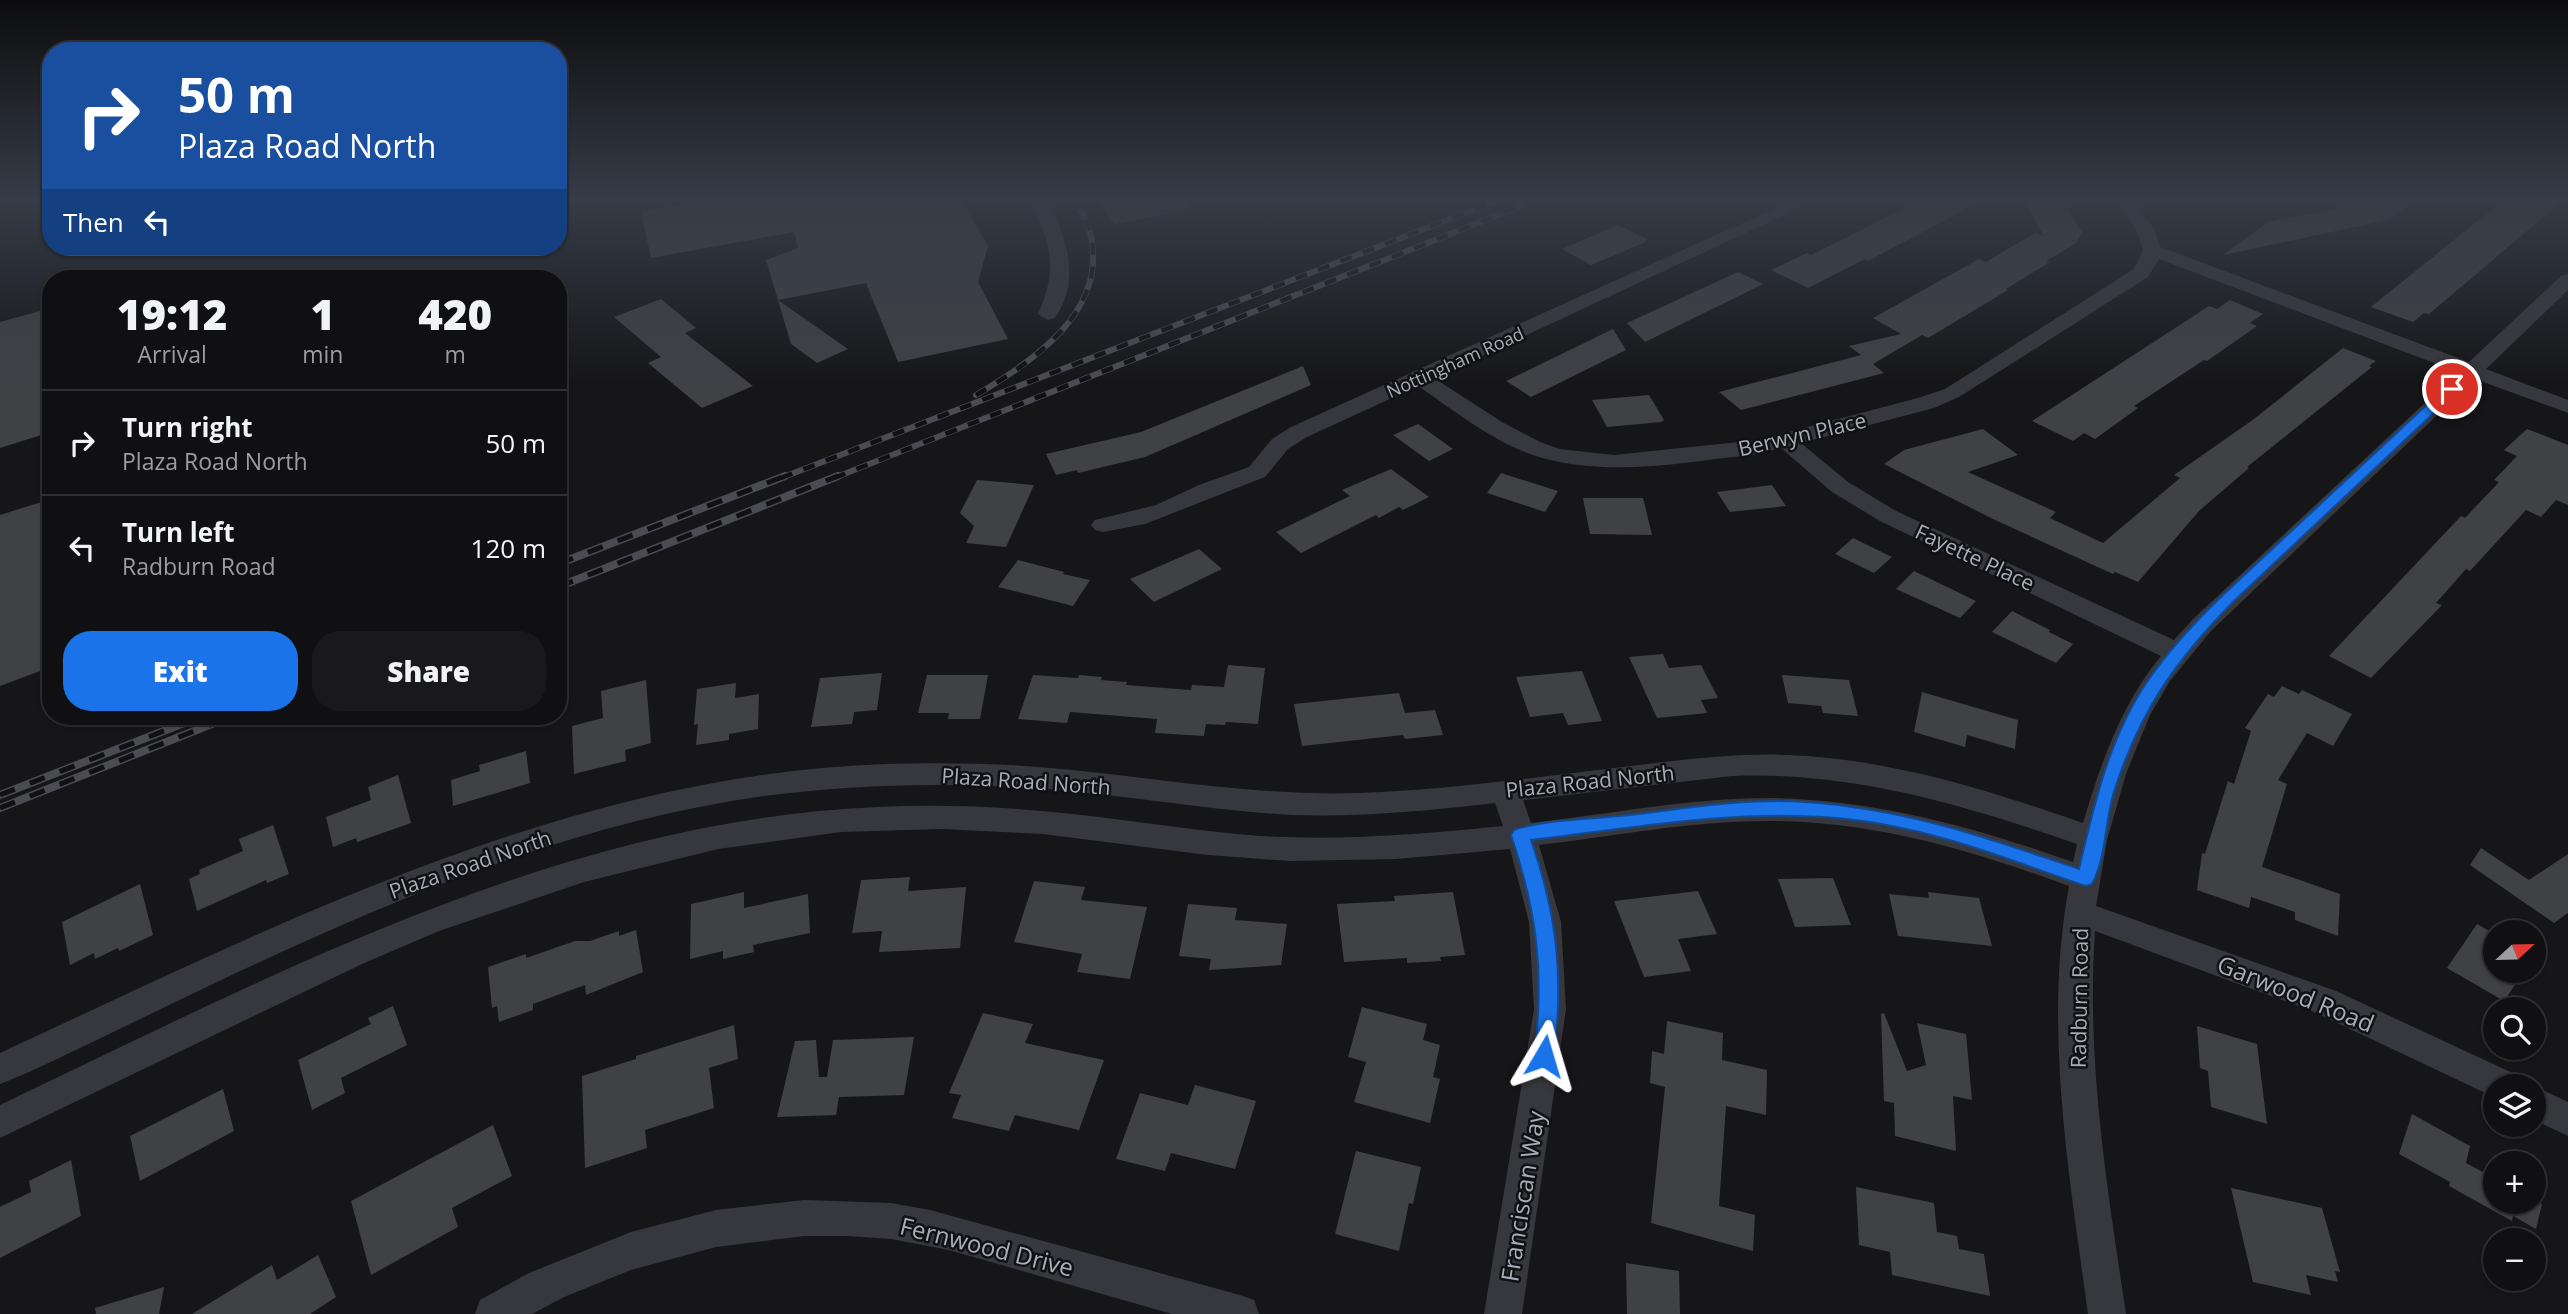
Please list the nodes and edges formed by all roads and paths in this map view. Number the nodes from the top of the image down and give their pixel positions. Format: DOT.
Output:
graph roads {
  1 [pos="1061,259"];
  2 [pos="1678,259"];
  3 [pos="2149,259"];
  4 [pos="2177,259"];
  5 [pos="2568,280"];
  6 [pos="1048,314"];
  7 [pos="2472,370"];
  8 [pos="1420,377"];
  9 [pos="2568,407"];
  10 [pos="1786,441"];
  11 [pos="1103,525"];
  12 [pos="2178,653"];
  13 [pos="1506,790"];
  14 [pos="696,798"];
  15 [pos="1520,835"];
  16 [pos="2093,838"];
  17 [pos="698,841"];
  18 [pos="2086,878"];
  19 [pos="2080,913"];
  20 [pos="0,1069"];
  21 [pos="2483,1076"];
  22 [pos="2546,1108"];
  23 [pos="2568,1120"];
  24 [pos="0,1122"];
  25 [pos="494,1314"];
  26 [pos="1240,1314"];
  27 [pos="1503,1314"];
  28 [pos="2107,1314"];
  1 -- 6 [label="street"];
  2 -- 8 [label="street, Nottingham Road"];
  3 -- 10 [label="street, Berwyn Place"];
  4 -- 7 [label="street"];
  5 -- 7 [label="street, Radburn Road"];
  7 -- 9 [label="street"];
  7 -- 12 [label="street, Radburn Road"];
  8 -- 10 [label="street, Berwyn Place"];
  8 -- 11 [label="street, Nottingham Road"];
  10 -- 12 [label="street, Fayette Place"];
  12 -- 16 [label="street, Radburn Road"];
  13 -- 14 [label="street, Plaza Road North"];
  13 -- 15 [label="street, Franciscan Way"];
  13 -- 16 [label="street, Plaza Road North"];
  14 -- 17 [label="street"];
  14 -- 20 [label="street, Plaza Road North"];
  15 -- 17 [label="street, Plaza Road North"];
  15 -- 18 [label="street, Plaza Road North"];
  15 -- 27 [label="street, Franciscan Way"];
  16 -- 18 [label="street, Radburn Road"];
  17 -- 24 [label="street, Plaza Road North"];
  18 -- 19 [label="street, Radburn Road"];
  19 -- 21 [label="street, Garwood Road"];
  19 -- 28 [label="street, Radburn Road"];
  22 -- 23 [label="street"];
  25 -- 26 [label="street, Fernwood Drive"];
}
